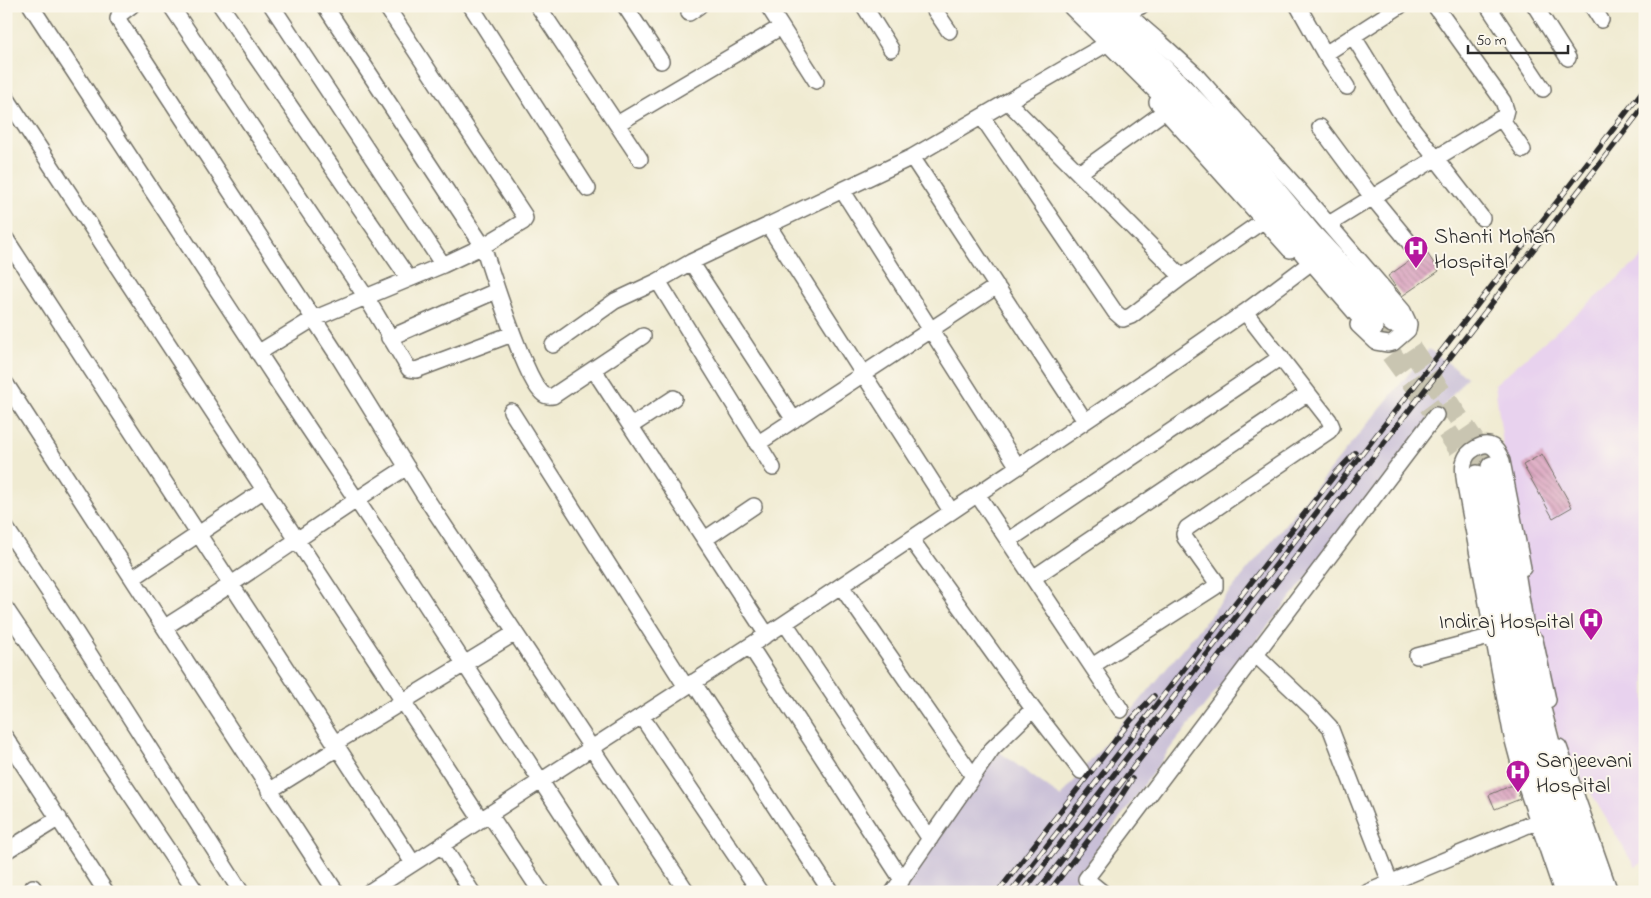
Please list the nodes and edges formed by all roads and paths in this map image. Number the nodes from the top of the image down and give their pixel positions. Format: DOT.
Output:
graph roads {
  1 [pos="31,6"];
  2 [pos="131,6"];
  3 [pos="172,6"];
  4 [pos="221,6"];
  5 [pos="272,6"];
  6 [pos="325,6"];
  7 [pos="386,6"];
  8 [pos="471,6"];
  9 [pos="538,6"];
  10 [pos="625,6"];
  11 [pos="768,6"];
  12 [pos="864,6"];
  13 [pos="932,6"];
  14 [pos="1063,6"];
  15 [pos="1074,6"];
  16 [pos="1100,6"];
  17 [pos="1141,6"];
  18 [pos="1298,6"];
  19 [pos="1400,6"];
  20 [pos="1435,6"];
  21 [pos="1488,6"];
  22 [pos="1535,6"];
  23 [pos="1592,6"];
  24 [pos="1122,10"];
  25 [pos="1601,20"];
  26 [pos="781,27"];
  27 [pos="949,31"];
  28 [pos="1353,36"];
  29 [pos="1103,46"];
  30 [pos="891,49"];
  31 [pos="1325,54"];
  32 [pos="1568,58"];
  33 [pos="661,61"];
  34 [pos="816,81"];
  35 [pos="1346,87"];
  36 [pos="1543,89"];
  37 [pos="6,97"];
  38 [pos="1008,102"];
  39 [pos="1165,111"];
  40 [pos="982,117"];
  41 [pos="1503,117"];
  42 [pos="617,124"];
  43 [pos="1320,127"];
  44 [pos="1522,150"];
  45 [pos="912,157"];
  46 [pos="640,159"];
  47 [pos="1436,159"];
  48 [pos="1079,173"];
  49 [pos="588,189"];
  50 [pos="842,190"];
  51 [pos="1372,197"];
  52 [pos="1482,218"];
  53 [pos="1264,220"];
  54 [pos="1328,224"];
  55 [pos="768,225"];
  56 [pos="6,239"];
  57 [pos="483,246"];
  58 [pos="1413,247"];
  59 [pos="691,262"];
  60 [pos="443,265"];
  61 [pos="1305,267"];
  62 [pos="1182,277"];
  63 [pos="409,279"];
  64 [pos="658,281"];
  65 [pos="997,286"];
  66 [pos="496,291"];
  67 [pos="366,297"];
  68 [pos="1245,312"];
  69 [pos="313,319"];
  70 [pos="1393,322"];
  71 [pos="1372,328"];
  72 [pos="930,329"];
  73 [pos="512,334"];
  74 [pos="642,336"];
  75 [pos="389,338"];
  76 [pos="553,345"];
  77 [pos="258,353"];
  78 [pos="1281,357"];
  79 [pos="594,370"];
  80 [pos="863,373"];
  81 [pos="6,384"];
  82 [pos="1308,393"];
  83 [pos="674,398"];
  84 [pos="511,411"];
  85 [pos="1436,415"];
  86 [pos="794,420"];
  87 [pos="1086,421"];
  88 [pos="631,426"];
  89 [pos="757,444"];
  90 [pos="407,467"];
  91 [pos="1018,467"];
  92 [pos="773,468"];
  93 [pos="264,490"];
  94 [pos="977,494"];
  95 [pos="356,500"];
  96 [pos="754,506"];
  97 [pos="951,511"];
  98 [pos="6,528"];
  99 [pos="199,534"];
  100 [pos="705,539"];
  101 [pos="911,539"];
  102 [pos="298,541"];
  103 [pos="1008,541"];
  104 [pos="133,578"];
  105 [pos="1033,578"];
  106 [pos="232,585"];
  107 [pos="840,586"];
  108 [pos="6,609"];
  109 [pos="785,623"];
  110 [pos="165,627"];
  111 [pos="515,632"];
  112 [pos="768,635"];
  113 [pos="1493,636"];
  114 [pos="750,646"];
  115 [pos="1255,654"];
  116 [pos="1417,656"];
  117 [pos="465,665"];
  118 [pos="1092,666"];
  119 [pos="689,685"];
  120 [pos="404,702"];
  121 [pos="1033,709"];
  122 [pos="1121,710"];
  123 [pos="641,716"];
  124 [pos="6,738"];
  125 [pos="336,746"];
  126 [pos="592,748"];
  127 [pos="1081,771"];
  128 [pos="973,776"];
  129 [pos="540,781"];
  130 [pos="269,790"];
  131 [pos="486,817"];
  132 [pos="59,818"];
  133 [pos="1538,820"];
  134 [pos="930,839"];
  135 [pos="442,845"];
  136 [pos="6,852"];
  137 [pos="413,864"];
  138 [pos="1390,882"];
  139 [pos="389,886"];
  140 [pos="898,886"];
  141 [pos="106,892"];
  142 [pos="196,892"];
  143 [pos="240,892"];
  144 [pos="336,892"];
  145 [pos="369,892"];
  146 [pos="472,892"];
  147 [pos="541,892"];
  148 [pos="613,892"];
  149 [pos="687,892"];
  150 [pos="760,892"];
  151 [pos="831,892"];
  152 [pos="1102,892"];
  153 [pos="1368,892"];
  154 [pos="1562,892"];
  155 [pos="1579,892"];
  156 [pos="1596,892"];
  157 [pos="1610,892"];
  1 -- 77 [label="street"];
  2 -- 69 [label="street"];
  3 -- 67 [label="street"];
  4 -- 63 [label="street"];
  5 -- 60 [label="street"];
  6 -- 57 [label="street"];
  7 -- 57 [label="street"];
  8 -- 49 [label="street"];
  9 -- 42 [label="street"];
  10 -- 33 [label="street"];
  11 -- 26 [label="street"];
  12 -- 30 [label="street"];
  13 -- 27 [label="street"];
  14 -- 29 [label="street"];
  15 -- 71 [label="street"];
  16 -- 70 [label="street"];
  17 -- 24 [label="street"];
  18 -- 31 [label="street"];
  19 -- 28 [label="street"];
  20 -- 41 [label="street"];
  21 -- 36 [label="street"];
  22 -- 32 [label="street"];
  23 -- 25 [label="street"];
  24 -- 54 [label="street"];
  26 -- 34 [label="street"];
  26 -- 42 [label="street"];
  28 -- 31 [label="street"];
  28 -- 47 [label="street"];
  29 -- 38 [label="street"];
  29 -- 39 [label="street"];
  31 -- 35 [label="street"];
  37 -- 93 [label="street"];
  38 -- 40 [label="street"];
  38 -- 48 [label="street"];
  39 -- 48 [label="street"];
  39 -- 53 [label="street"];
  40 -- 45 [label="street"];
  40 -- 62 [label="street"];
  41 -- 44 [label="street"];
  41 -- 47 [label="street"];
  42 -- 46 [label="street"];
  43 -- 51 [label="street"];
  45 -- 50 [label="street"];
  45 -- 65 [label="street"];
  47 -- 51 [label="street"];
  47 -- 52 [label="street"];
  48 -- 62 [label="street"];
  50 -- 55 [label="street"];
  50 -- 72 [label="street"];
  51 -- 54 [label="street"];
  51 -- 58 [label="street"];
  53 -- 61 [label="street"];
  53 -- 62 [label="street"];
  54 -- 61 [label="street"];
  55 -- 59 [label="street"];
  55 -- 80 [label="street"];
  56 -- 99 [label="street"];
  57 -- 60 [label="street"];
  57 -- 66 [label="street"];
  59 -- 64 [label="street"];
  59 -- 86 [label="street"];
  60 -- 63 [label="street"];
  61 -- 68 [label="street"];
  63 -- 67 [label="street"];
  64 -- 76 [label="street"];
  64 -- 89 [label="street"];
  65 -- 72 [label="street"];
  65 -- 87 [label="street"];
  66 -- 73 [label="street"];
  66 -- 75 [label="street"];
  67 -- 69 [label="street"];
  67 -- 75 [label="street"];
  68 -- 78 [label="street"];
  68 -- 87 [label="street"];
  69 -- 77 [label="street"];
  69 -- 90 [label="street"];
  72 -- 80 [label="street"];
  72 -- 91 [label="street"];
  73 -- 75 [label="street"];
  73 -- 79 [label="street"];
  74 -- 79 [label="street"];
  77 -- 95 [label="street"];
  78 -- 82 [label="street"];
  78 -- 103 [label="street"];
  79 -- 88 [label="street"];
  80 -- 86 [label="street"];
  80 -- 97 [label="street"];
  81 -- 104 [label="street"];
  82 -- 105 [label="street"];
  82 -- 118 [label="street"];
  83 -- 88 [label="street"];
  84 -- 119 [label="street"];
  85 -- 115 [label="street"];
  86 -- 89 [label="street"];
  87 -- 91 [label="street"];
  88 -- 100 [label="street"];
  89 -- 92 [label="street"];
  90 -- 95 [label="street"];
  90 -- 111 [label="street"];
  91 -- 94 [label="street"];
  93 -- 99 [label="street"];
  93 -- 102 [label="street"];
  94 -- 97 [label="street"];
  94 -- 103 [label="street"];
  95 -- 102 [label="street"];
  95 -- 117 [label="street"];
  96 -- 100 [label="street"];
  97 -- 101 [label="street"];
  98 -- 143 [label="street"];
  99 -- 104 [label="street"];
  99 -- 106 [label="street"];
  100 -- 112 [label="street"];
  101 -- 107 [label="street"];
  101 -- 121 [label="street"];
  102 -- 106 [label="street"];
  102 -- 120 [label="street"];
  103 -- 105 [label="street"];
  104 -- 110 [label="street"];
  105 -- 118 [label="street"];
  106 -- 110 [label="street"];
  106 -- 125 [label="street"];
  107 -- 109 [label="street"];
  107 -- 128 [label="street"];
  108 -- 142 [label="street"];
  109 -- 112 [label="street"];
  109 -- 134 [label="street"];
  110 -- 130 [label="street"];
  111 -- 117 [label="street"];
  111 -- 126 [label="street"];
  112 -- 114 [label="street"];
  113 -- 116 [label="street"];
  113 -- 133 [label="street"];
  113 -- 157 [label="street"];
  114 -- 119 [label="street"];
  114 -- 140 [label="street"];
  115 -- 138 [label="street"];
  115 -- 152 [label="street"];
  117 -- 120 [label="street"];
  117 -- 129 [label="street"];
  118 -- 122 [label="street"];
  119 -- 123 [label="street"];
  119 -- 151 [label="street"];
  120 -- 125 [label="street"];
  120 -- 131 [label="street"];
  121 -- 127 [label="street"];
  121 -- 128 [label="street"];
  123 -- 126 [label="street"];
  123 -- 150 [label="street"];
  124 -- 132 [label="street"];
  125 -- 130 [label="street"];
  125 -- 137 [label="street"];
  126 -- 129 [label="street"];
  126 -- 149 [label="street"];
  128 -- 134 [label="street"];
  129 -- 131 [label="street"];
  129 -- 148 [label="street"];
  130 -- 144 [label="street"];
  131 -- 135 [label="street"];
  131 -- 147 [label="street"];
  132 -- 136 [label="street"];
  132 -- 141 [label="street"];
  133 -- 138 [label="street"];
  133 -- 154 [label="street"];
  134 -- 140 [label="street"];
  135 -- 137 [label="street"];
  135 -- 146 [label="street"];
  137 -- 139 [label="street"];
  138 -- 153 [label="street"];
  139 -- 145 [label="street"];
  155 -- 156 [label="street"];
}
